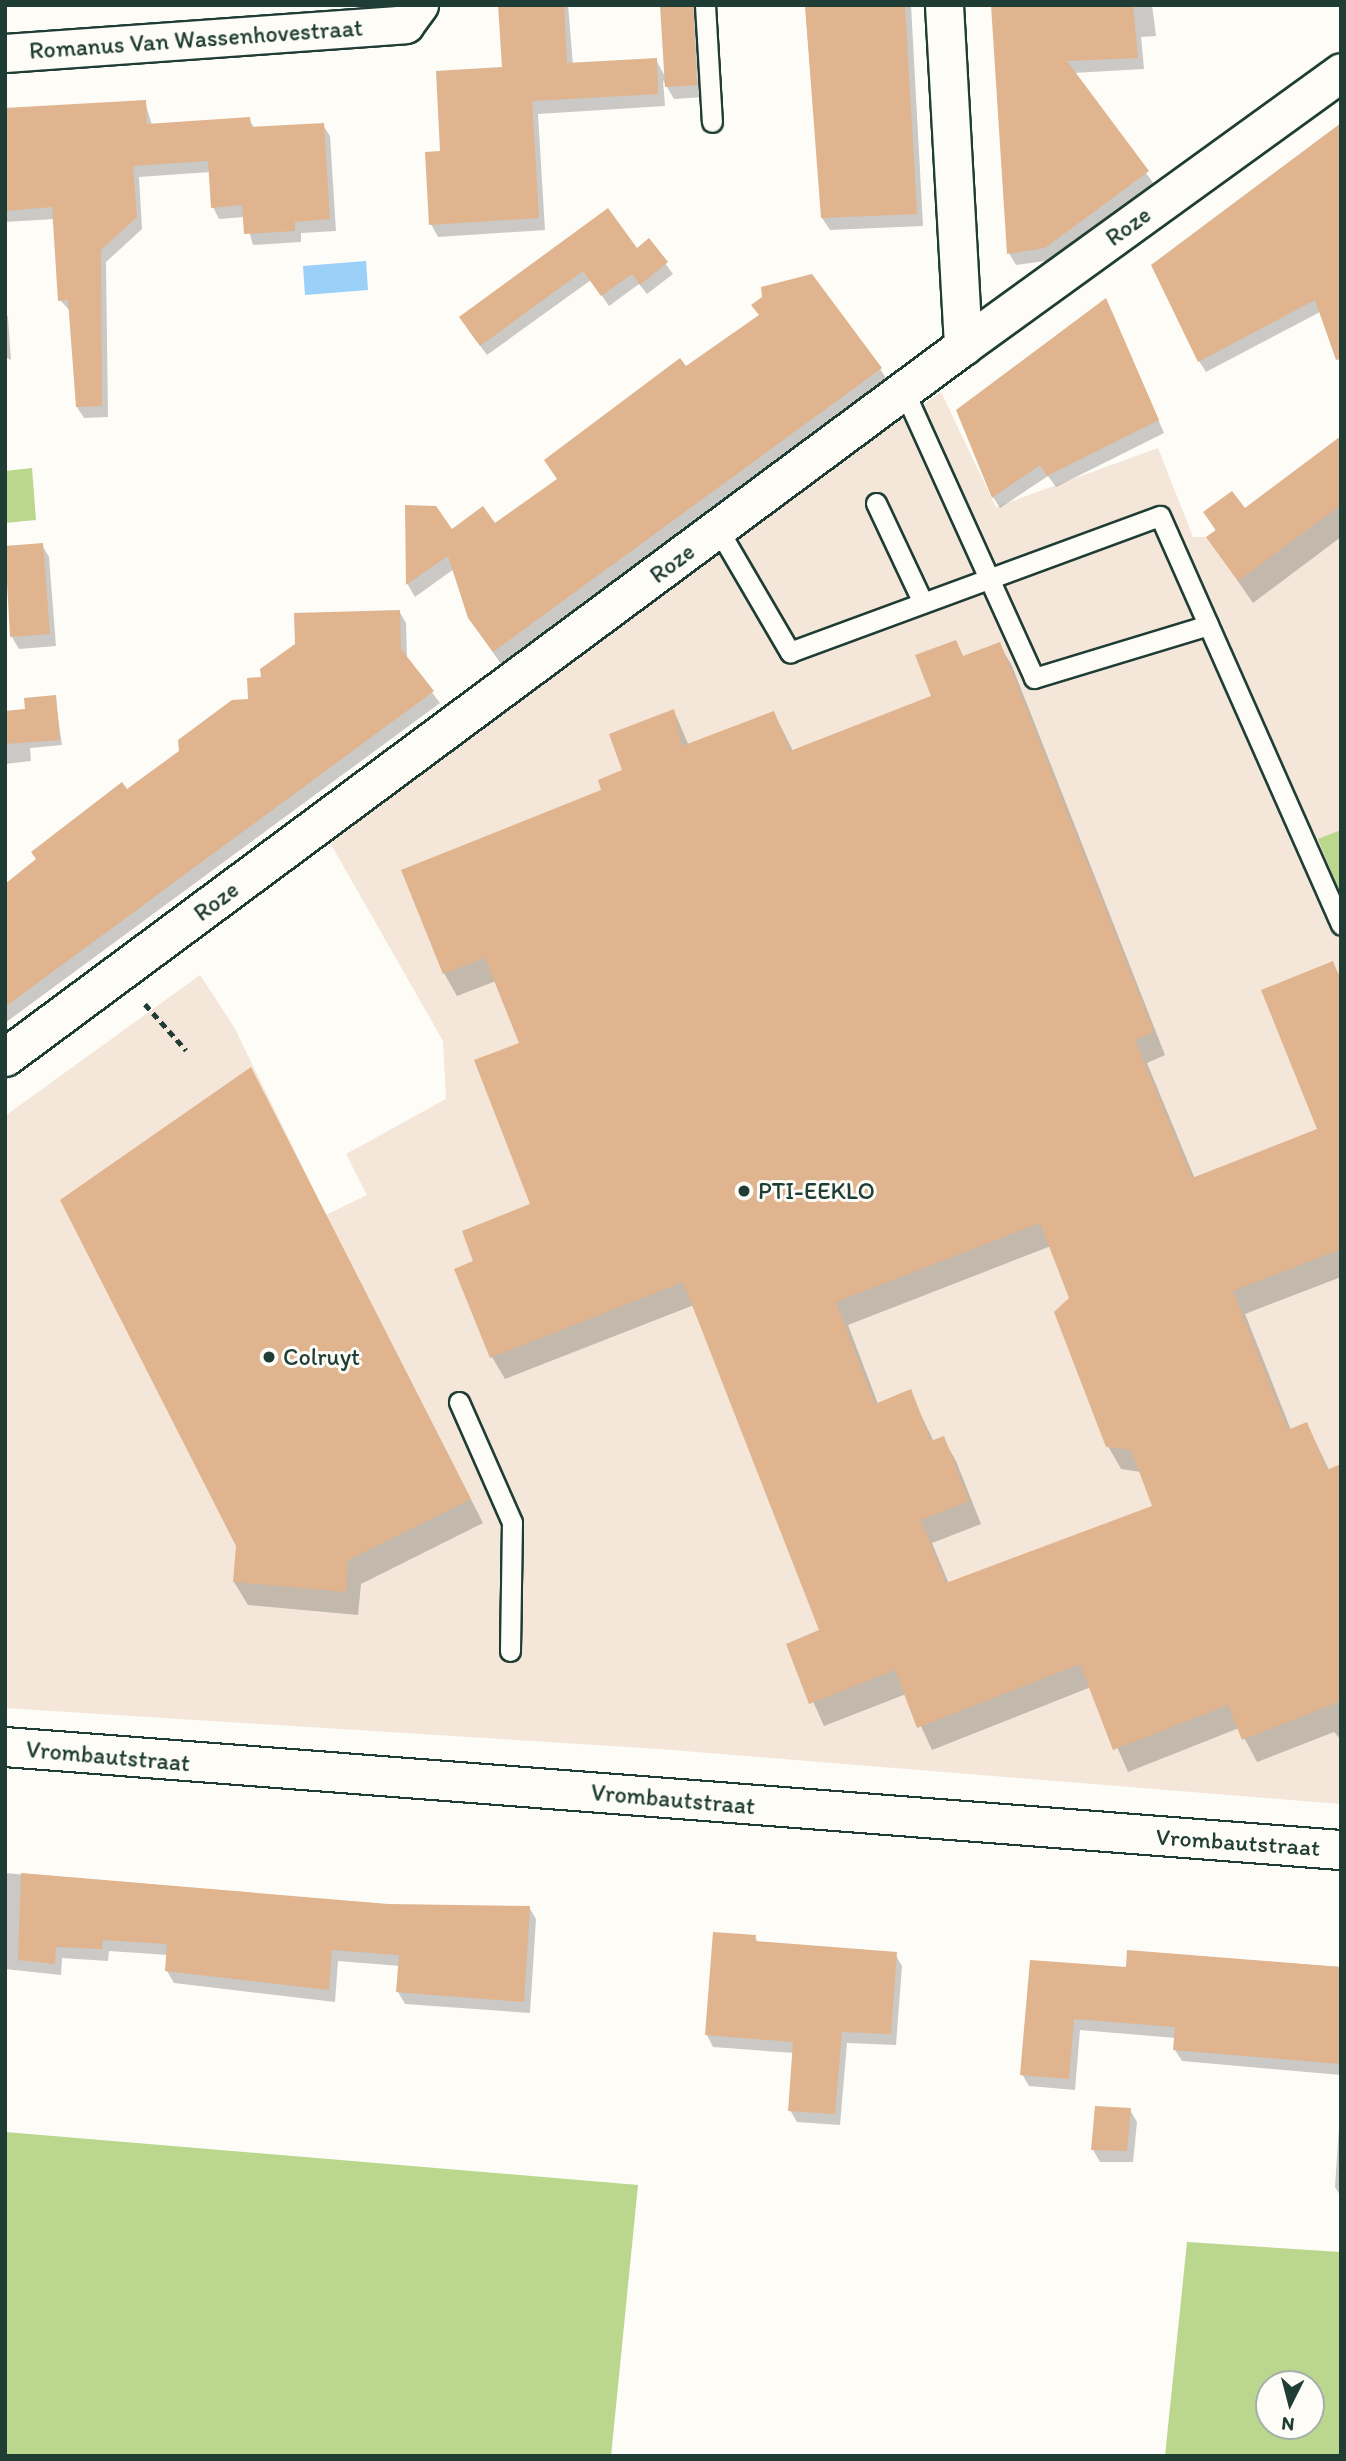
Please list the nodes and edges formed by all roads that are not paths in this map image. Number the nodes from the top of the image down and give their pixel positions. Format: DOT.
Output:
graph roads {
  1 [pos="419,5"];
  2 [pos="705,5"];
  3 [pos="943,5"];
  4 [pos="5,52"];
  5 [pos="1341,72"];
  6 [pos="712,122"];
  7 [pos="963,346"];
  8 [pos="904,390"];
  9 [pos="876,503"];
  10 [pos="718,529"];
  11 [pos="986,580"];
  12 [pos="923,603"];
  13 [pos="1208,625"];
  14 [pos="1341,925"];
  15 [pos="5,1057"];
  16 [pos="459,1402"];
  17 [pos="510,1651"];
  18 [pos="5,1747"];
  19 [pos="1341,1850"];
  1 -- 4 [label="street, Romanus Van Wassenhovestraat"];
  2 -- 6 [label="lane"];
  3 -- 7 [label="street"];
  5 -- 7 [label="street, Roze"];
  7 -- 8 [label="street, Roze"];
  8 -- 10 [label="street, Roze"];
  8 -- 11 [label="lane"];
  9 -- 12 [label="lane"];
  10 -- 12 [label="lane"];
  10 -- 15 [label="street, Roze"];
  11 -- 12 [label="lane"];
  11 -- 13 [label="lane"];
  11 -- 13 [label="lane"];
  13 -- 14 [label="lane"];
  16 -- 17 [label="lane"];
  18 -- 19 [label="street, Vrombautstraat"];
}
